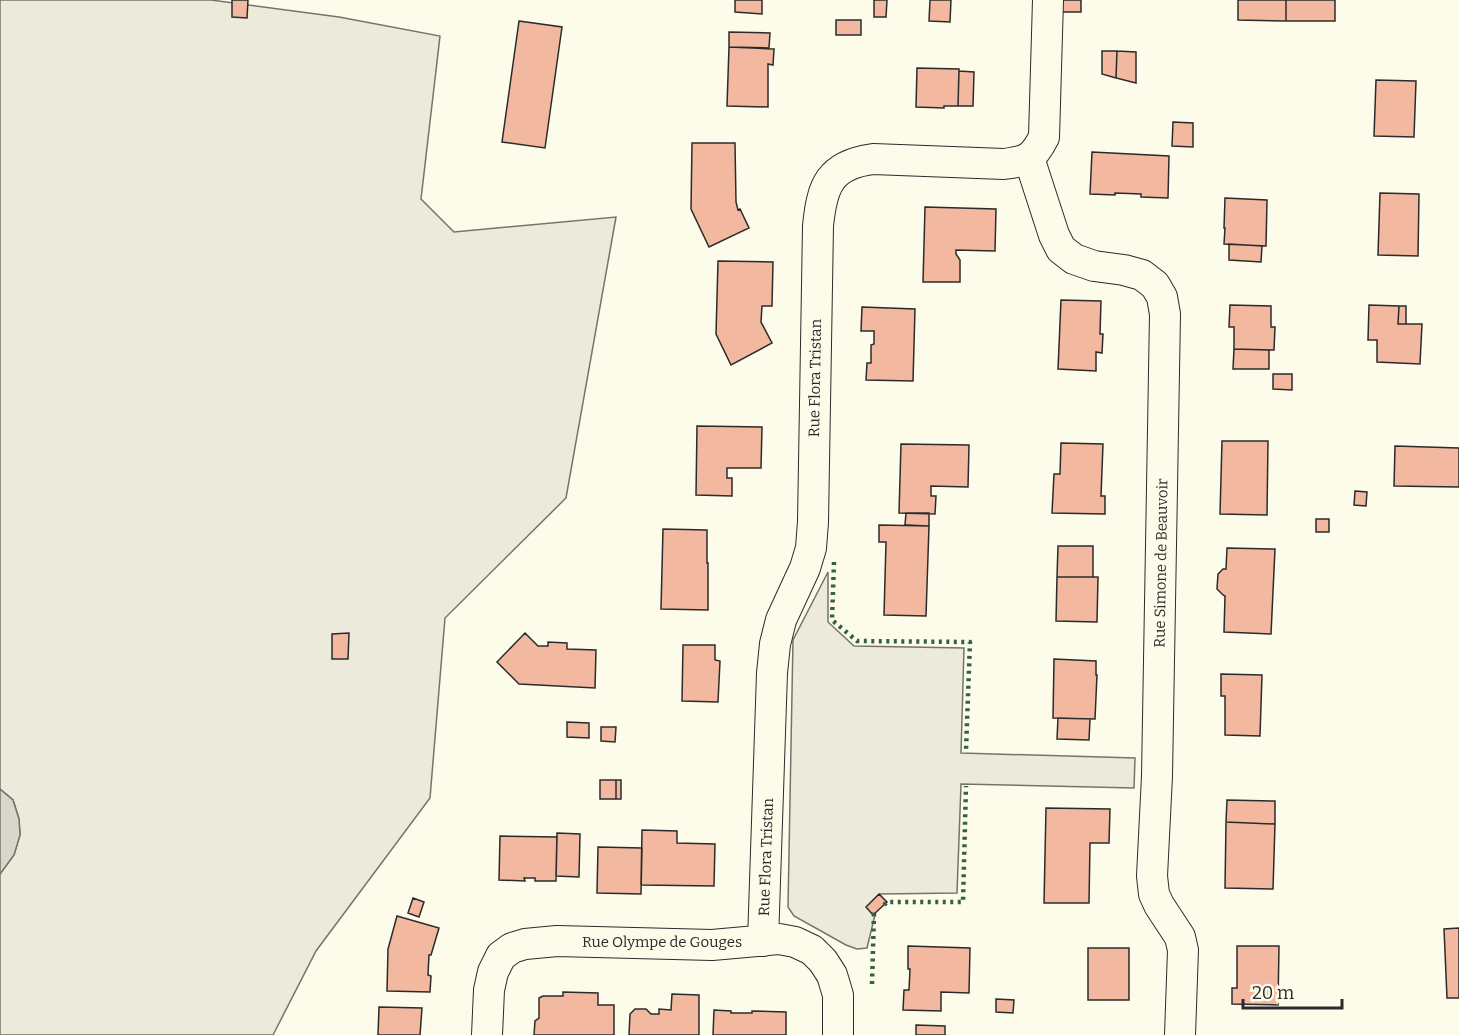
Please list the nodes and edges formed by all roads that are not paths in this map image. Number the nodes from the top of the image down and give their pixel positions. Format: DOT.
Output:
graph roads {
  1 [pos="1048,0"];
  2 [pos="1029,158"];
  3 [pos="763,941"];
  4 [pos="487,1035"];
  5 [pos="838,1035"];
  6 [pos="1180,1035"];
  1 -- 2 [label="street"];
  2 -- 3 [label="street, Rue Flora Tristan"];
  2 -- 6 [label="street, Rue Simone de Beauvoir"];
  3 -- 4 [label="street, Rue Olympe de Gouges"];
  3 -- 5 [label="street, Rue Olympe de Gouges"];
}
